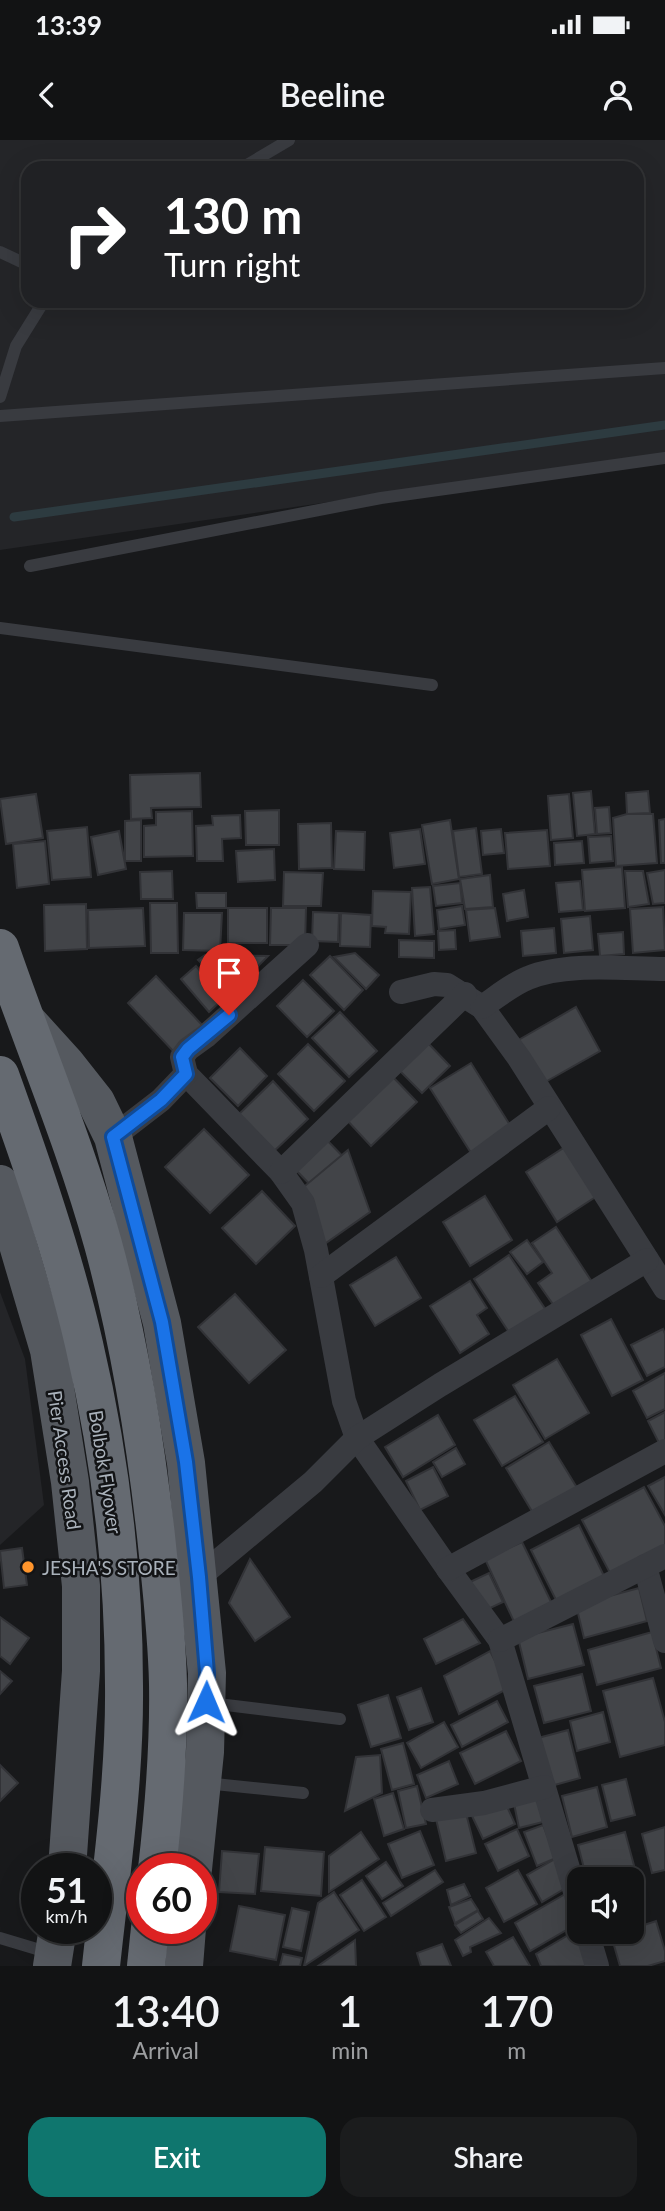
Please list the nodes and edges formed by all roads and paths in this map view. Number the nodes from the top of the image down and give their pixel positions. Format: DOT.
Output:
graph roads {
  1 [pos="289,140"];
  2 [pos="254,161"];
  3 [pos="0,252"];
  4 [pos="21,262"];
  5 [pos="40,308"];
  6 [pos="665,368"];
  7 [pos="0,397"];
  8 [pos="0,416"];
  9 [pos="665,458"];
  10 [pos="30,566"];
  11 [pos="0,628"];
  12 [pos="432,685"];
  13 [pos="306,945"];
  14 [pos="0,948"];
  15 [pos="665,969"];
  16 [pos="401,992"];
  17 [pos="473,1001"];
  18 [pos="27,1021"];
  19 [pos="186,1074"];
  20 [pos="0,1076"];
  21 [pos="549,1108"];
  22 [pos="113,1137"];
  23 [pos="281,1172"];
  24 [pos="0,1184"];
  25 [pos="648,1260"];
  26 [pos="321,1276"];
  27 [pos="665,1288"];
  28 [pos="357,1438"];
  29 [pos="665,1451"];
  30 [pos="655,1561"];
  31 [pos="448,1569"];
  32 [pos="199,1577"];
  33 [pos="500,1640"];
  34 [pos="665,1641"];
  35 [pos="206,1702"];
  36 [pos="340,1719"];
  37 [pos="202,1782"];
  38 [pos="544,1787"];
  39 [pos="303,1793"];
  40 [pos="432,1810"];
  41 [pos="67,1853"];
  42 [pos="159,1853"];
  43 [pos="195,1853"];
  44 [pos="568,1867"];
  45 [pos="0,1938"];
  46 [pos="148,1944"];
  47 [pos="186,1944"];
  48 [pos="591,1944"];
  49 [pos="54,1949"];
  50 [pos="101,1966"];
  51 [pos="146,1966"];
  52 [pos="184,1966"];
  53 [pos="597,1966"];
  1 -- 2 [label="lane"];
  3 -- 4 [label="lane"];
  5 -- 7 [label="lane"];
  6 -- 8 [label="lane"];
  9 -- 10 [label="lane"];
  11 -- 12 [label="lane"];
  13 -- 19 [label="street"];
  14 -- 18 [label="highway"];
  15 -- 17 [label="street"];
  16 -- 17 [label="street"];
  17 -- 21 [label="street"];
  17 -- 23 [label="street"];
  18 -- 22 [label="main road"];
  18 -- 42 [label="highway, Bolbok Flyover"];
  19 -- 22 [label="street"];
  19 -- 23 [label="street"];
  20 -- 50 [label="highway, Bolbok Flyover"];
  21 -- 25 [label="street"];
  21 -- 26 [label="street"];
  22 -- 32 [label="main road"];
  23 -- 26 [label="street"];
  24 -- 41 [label="main road, Pier Access Road"];
  25 -- 27 [label="street"];
  25 -- 28 [label="street"];
  26 -- 28 [label="street"];
  28 -- 31 [label="street"];
  28 -- 32 [label="street"];
  29 -- 31 [label="street"];
  30 -- 33 [label="street"];
  30 -- 34 [label="street"];
  31 -- 33 [label="street"];
  32 -- 35 [label="main road"];
  33 -- 38 [label="street"];
  35 -- 36 [label="lane"];
  35 -- 37 [label="main road"];
  37 -- 39 [label="lane"];
  37 -- 43 [label="main road"];
  38 -- 40 [label="street"];
  38 -- 44 [label="street"];
  45 -- 49 [label="lane"];
  46 -- 51 [label="highway"];
  47 -- 52 [label="main road"];
  48 -- 53 [label="street"];
}
